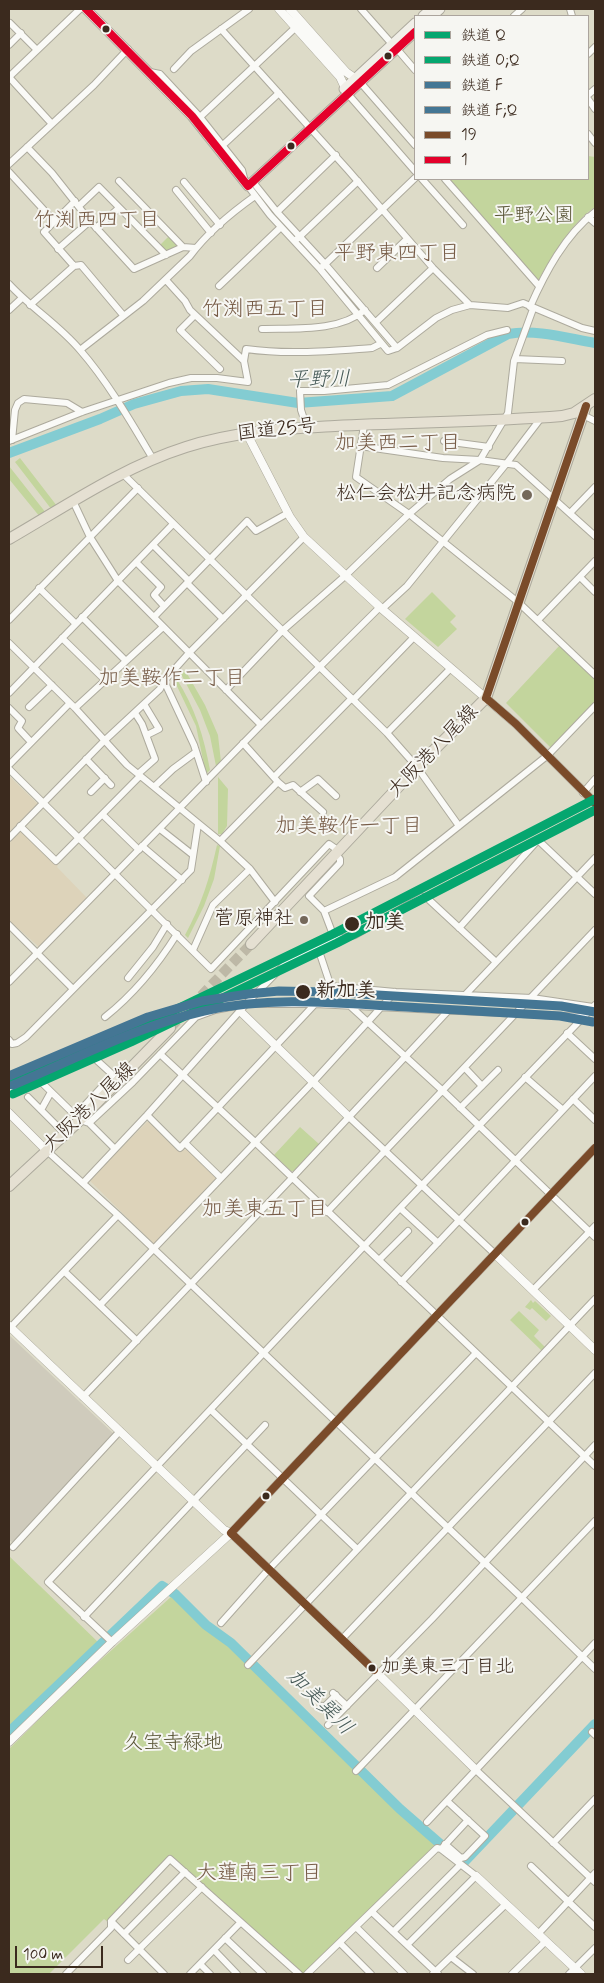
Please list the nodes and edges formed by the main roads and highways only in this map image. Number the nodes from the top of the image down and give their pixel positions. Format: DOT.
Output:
graph roads {
  1 [pos="86,9"];
  2 [pos="440,9"];
  3 [pos="427,13"];
  4 [pos="414,24"];
  5 [pos="414,33"];
  6 [pos="394,47"];
  7 [pos="595,399"];
  8 [pos="590,415"];
  9 [pos="9,539"];
  10 [pos="251,944"];
  11 [pos="170,1028"];
  12 [pos="9,1186"];
  1 -- 6 [label="main road"];
  2 -- 3 [label="main road"];
  4 -- 6 [label="main road"];
  5 -- 6 [label="main road"];
  7 -- 8 [label="main road, 国道25号"];
  8 -- 9 [label="main road, 国道25号"];
  8 -- 10 [label="main road, 大阪港八尾線"];
  11 -- 12 [label="main road, 大阪港八尾線"];
}
